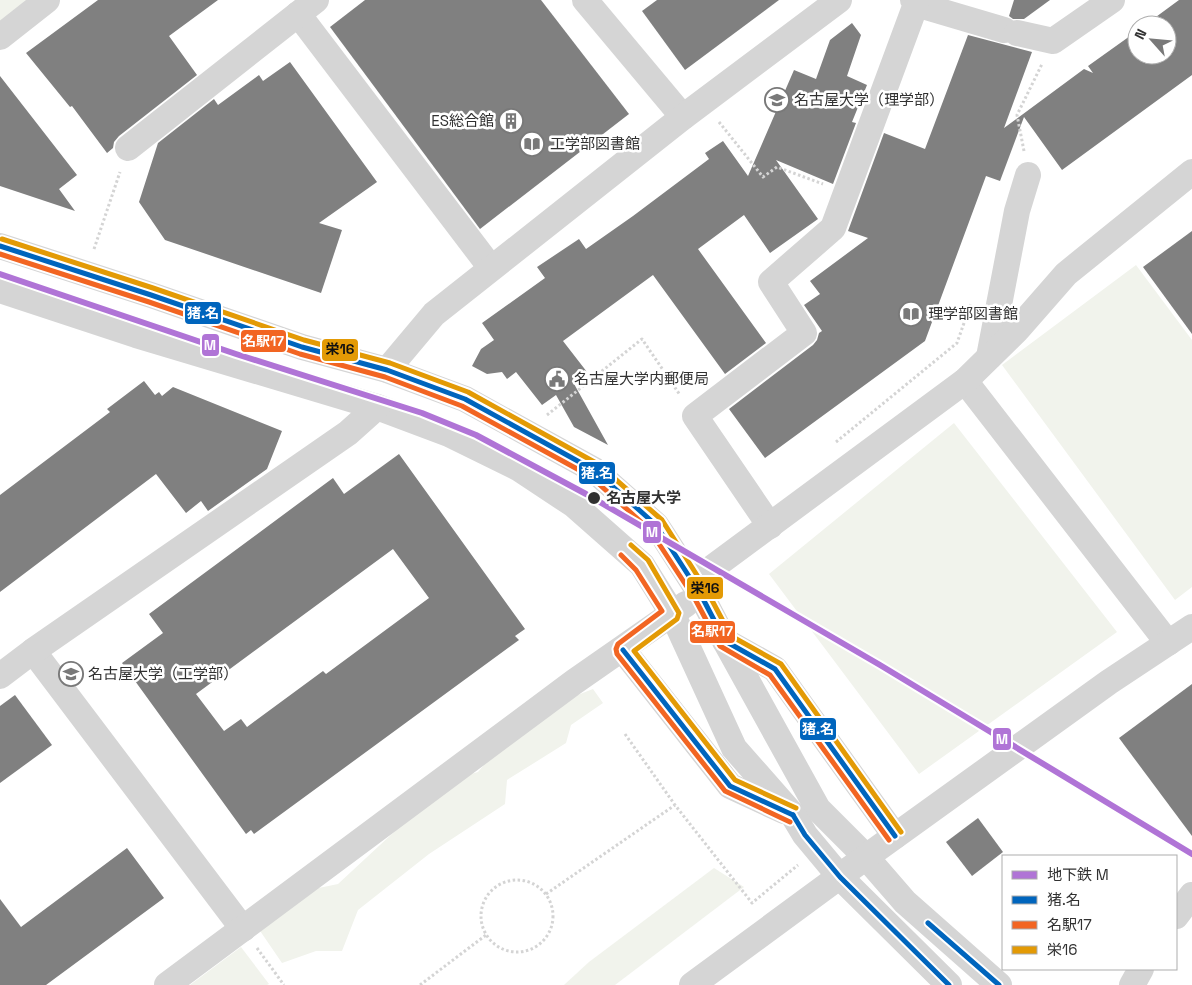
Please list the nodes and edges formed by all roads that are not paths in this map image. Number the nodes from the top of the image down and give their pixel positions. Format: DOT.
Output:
graph roads {
  1 [pos="47,0"];
  2 [pos="585,0"];
  3 [pos="839,0"];
  4 [pos="1112,0"];
  5 [pos="914,2"];
  6 [pos="307,7"];
  7 [pos="0,37"];
  8 [pos="693,110"];
  9 [pos="128,148"];
  10 [pos="1192,172"];
  11 [pos="1028,175"];
  12 [pos="0,246"];
  13 [pos="491,268"];
  14 [pos="0,290"];
  15 [pos="989,357"];
  16 [pos="387,370"];
  17 [pos="965,381"];
  18 [pos="377,407"];
  19 [pos="770,526"];
  20 [pos="697,588"];
  21 [pos="672,613"];
  22 [pos="1192,627"];
  23 [pos="725,641"];
  24 [pos="1168,644"];
  25 [pos="623,650"];
  26 [pos="33,651"];
  27 [pos="0,676"];
  28 [pos="793,815"];
  29 [pos="895,836"];
  30 [pos="866,857"];
  31 [pos="840,877"];
  32 [pos="1192,895"];
  33 [pos="1177,915"];
  34 [pos="244,929"];
  35 [pos="1140,970"];
  36 [pos="167,985"];
  37 [pos="692,985"];
  38 [pos="949,985"];
  39 [pos="1000,985"];
  40 [pos="1132,985"];
  1 -- 7 [label="street"];
  2 -- 8 [label="street"];
  3 -- 8 [label="street"];
  4 -- 5 [label="street"];
  5 -- 19 [label="street"];
  6 -- 9 [label="street"];
  6 -- 13 [label="street"];
  8 -- 13 [label="street"];
  10 -- 15 [label="street"];
  11 -- 15 [label="street"];
  12 -- 16 [label="street"];
  13 -- 16 [label="street"];
  14 -- 18 [label="street"];
  15 -- 17 [label="street"];
  16 -- 20 [label="street"];
  17 -- 19 [label="street"];
  17 -- 24 [label="street"];
  18 -- 21 [label="street"];
  18 -- 26 [label="street"];
  19 -- 20 [label="street"];
  20 -- 21 [label="street"];
  20 -- 23 [label="street"];
  21 -- 25 [label="street"];
  21 -- 28 [label="street"];
  22 -- 24 [label="street"];
  23 -- 29 [label="street"];
  23 -- 30 [label="street"];
  24 -- 29 [label="street"];
  25 -- 28 [label="street"];
  25 -- 34 [label="street"];
  26 -- 27 [label="street"];
  26 -- 34 [label="street"];
  28 -- 31 [label="street"];
  29 -- 30 [label="street"];
  30 -- 31 [label="street"];
  30 -- 39 [label="street"];
  31 -- 37 [label="street"];
  31 -- 38 [label="street"];
  32 -- 33 [label="street"];
  34 -- 36 [label="street"];
  35 -- 40 [label="street"];
}
